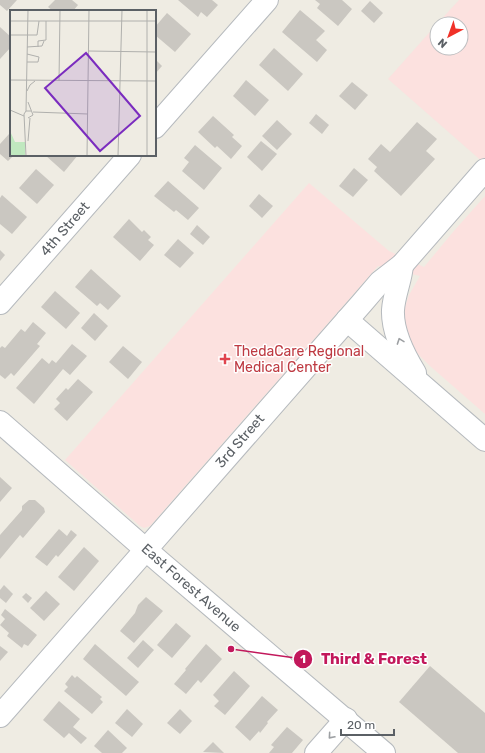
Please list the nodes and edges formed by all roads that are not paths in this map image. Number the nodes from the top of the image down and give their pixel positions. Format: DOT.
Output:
graph roads {
  1 [pos="267,0"];
  2 [pos="156,126"];
  3 [pos="129,156"];
  4 [pos="485,170"];
  5 [pos="402,265"];
  6 [pos="0,303"];
  7 [pos="347,320"];
  8 [pos="424,388"];
  9 [pos="0,422"];
  10 [pos="485,440"];
  11 [pos="146,550"];
  12 [pos="0,716"];
  13 [pos="346,720"];
  14 [pos="316,753"];
  15 [pos="384,753"];
  1 -- 2 [label="street"];
  3 -- 6 [label="street, 4th Street"];
  4 -- 5 [label="street, 3rd Street"];
  5 -- 7 [label="street, 3rd Street"];
  8 -- 5 [label="street, one-way"];
  7 -- 8 [label="street"];
  7 -- 11 [label="street, 3rd Street"];
  8 -- 10 [label="street"];
  9 -- 11 [label="street, East Forest Avenue"];
  11 -- 12 [label="street, 3rd Street"];
  11 -- 13 [label="street, East Forest Avenue"];
  13 -- 14 [label="street, one-way"];
  13 -- 15 [label="street, East Forest Avenue"];
}
